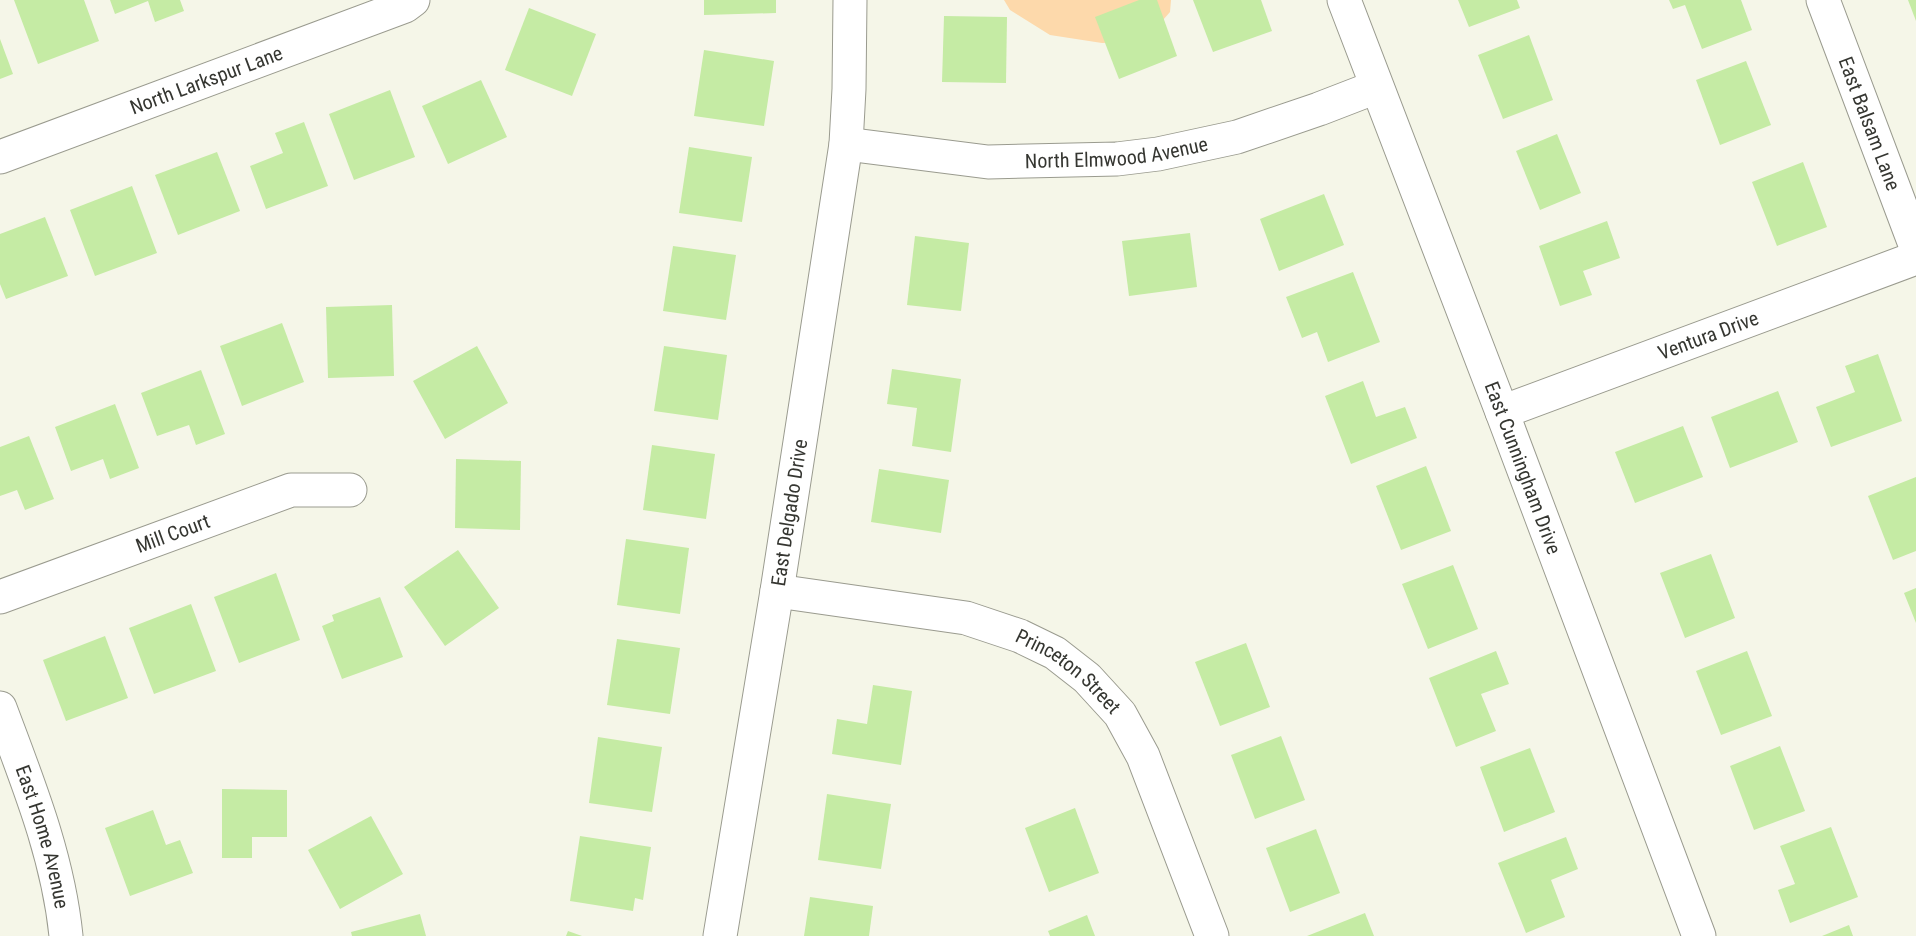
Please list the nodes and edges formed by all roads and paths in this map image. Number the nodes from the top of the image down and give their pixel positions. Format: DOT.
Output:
graph roads {
  1 [pos="413,0"];
  2 [pos="850,0"];
  3 [pos="1344,0"];
  4 [pos="1823,0"];
  5 [pos="1376,87"];
  6 [pos="846,144"];
  7 [pos="0,158"];
  8 [pos="1916,247"];
  9 [pos="1916,258"];
  10 [pos="1502,412"];
  11 [pos="350,490"];
  12 [pos="777,591"];
  13 [pos="0,597"];
  14 [pos="0,708"];
  15 [pos="66,936"];
  16 [pos="720,936"];
  17 [pos="1212,936"];
  18 [pos="1699,936"];
  1 -- 7 [label="street, North Larkspur Lane"];
  2 -- 6 [label="street, East Delgado Drive"];
  3 -- 5 [label="street, East Cunningham Drive"];
  4 -- 8 [label="street, East Balsam Lane"];
  5 -- 6 [label="street, North Elmwood Avenue"];
  5 -- 10 [label="street, East Cunningham Drive"];
  6 -- 12 [label="street, East Delgado Drive"];
  9 -- 10 [label="street, Ventura Drive"];
  10 -- 18 [label="street, East Cunningham Drive"];
  11 -- 13 [label="street, Mill Court"];
  12 -- 16 [label="street, East Delgado Drive"];
  12 -- 17 [label="street, Princeton Street"];
  14 -- 15 [label="street, East Home Avenue"];
}
